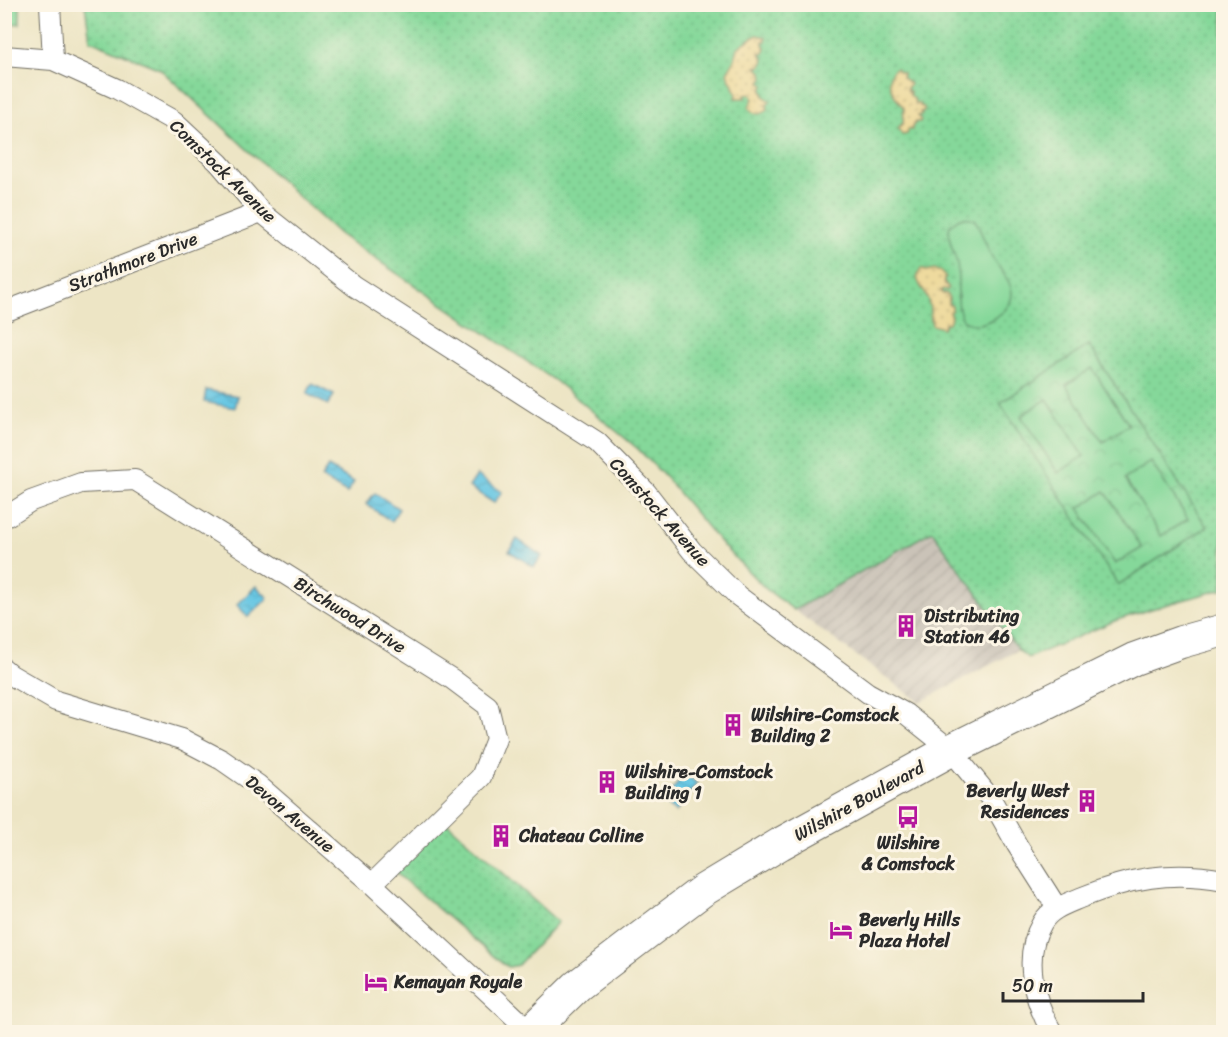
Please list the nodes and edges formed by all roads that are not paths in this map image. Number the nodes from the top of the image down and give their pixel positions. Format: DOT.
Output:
graph roads {
  1 [pos="50,4"];
  2 [pos="4,56"];
  3 [pos="53,60"];
  4 [pos="261,212"];
  5 [pos="4,312"];
  6 [pos="4,518"];
  7 [pos="1224,630"];
  8 [pos="4,669"];
  9 [pos="951,750"];
  10 [pos="1224,880"];
  11 [pos="372,884"];
  12 [pos="1057,908"];
  13 [pos="531,1032"];
  14 [pos="1052,1032"];
  1 -- 3 [label="street"];
  2 -- 3 [label="street, Comstock Avenue"];
  3 -- 4 [label="street, Comstock Avenue"];
  4 -- 5 [label="street, Strathmore Drive"];
  4 -- 9 [label="street, Comstock Avenue"];
  6 -- 11 [label="street, Birchwood Drive"];
  7 -- 9 [label="main road, Wilshire Boulevard"];
  8 -- 11 [label="street, Devon Avenue"];
  9 -- 12 [label="street, Comstock Avenue"];
  9 -- 13 [label="main road, Wilshire Boulevard"];
  10 -- 12 [label="street"];
  11 -- 13 [label="street, Devon Avenue"];
  12 -- 14 [label="street"];
}
